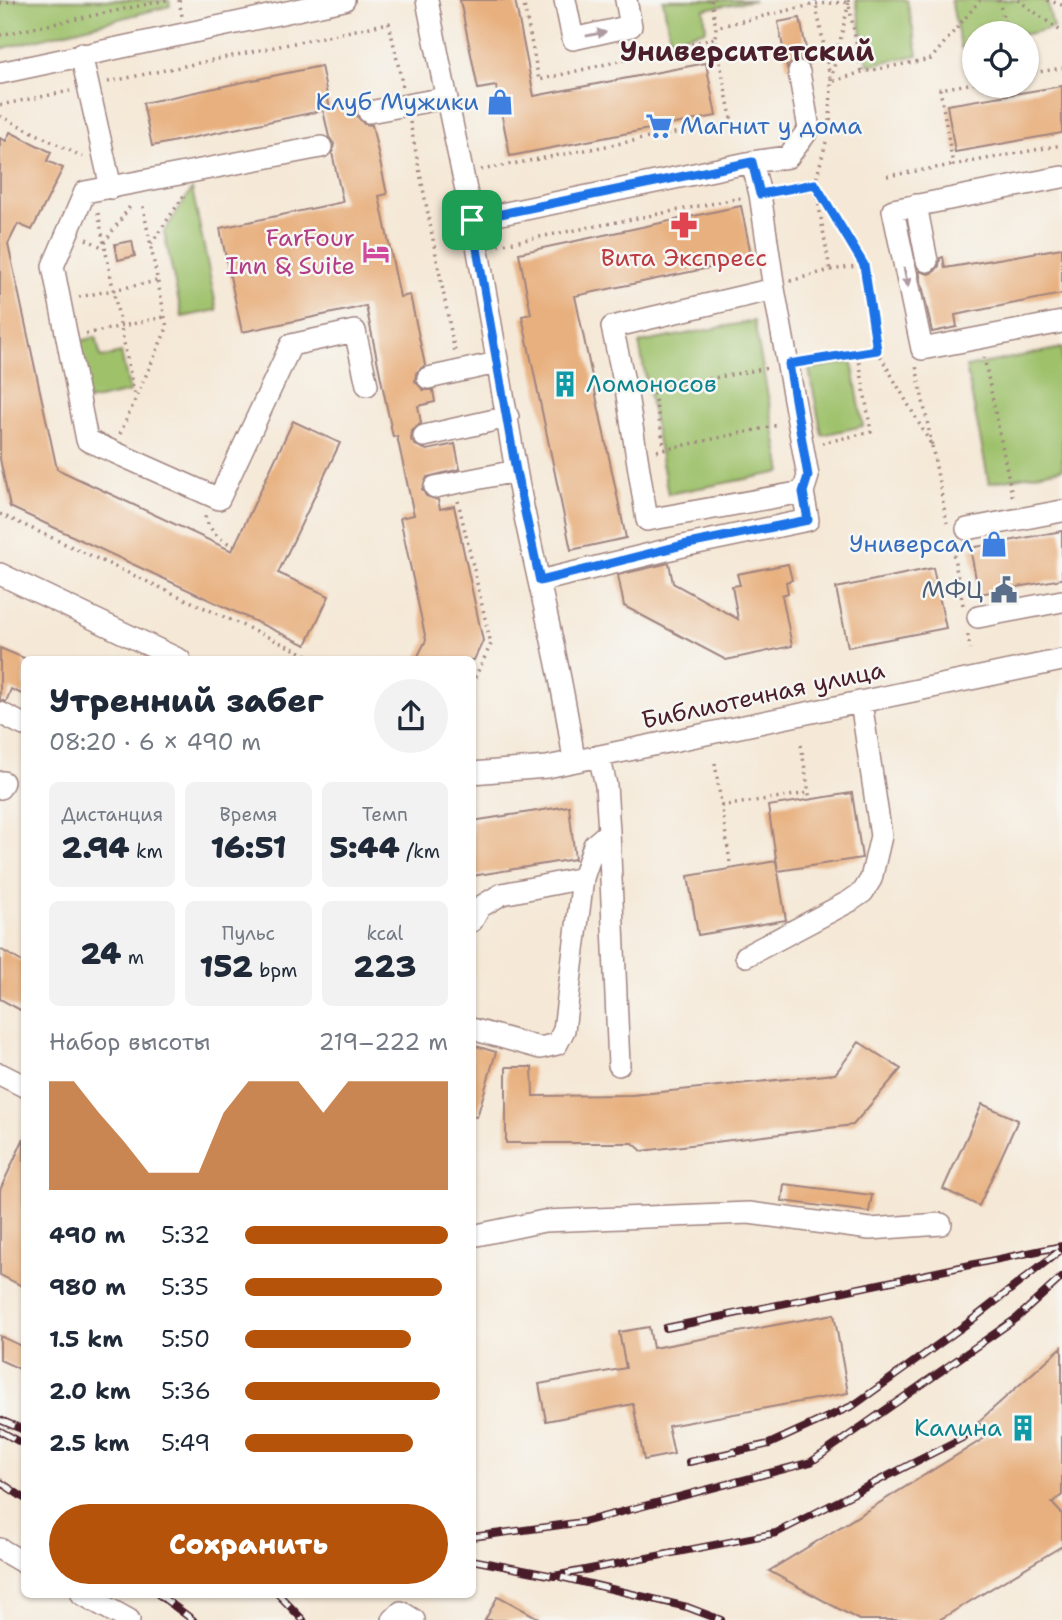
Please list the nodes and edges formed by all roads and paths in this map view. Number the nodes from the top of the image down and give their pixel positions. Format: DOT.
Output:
graph roads {
  1 [pos="20,0"];
  2 [pos="167,0"];
  3 [pos="179,0"];
  4 [pos="344,0"];
  5 [pos="427,0"];
  6 [pos="565,0"];
  7 [pos="626,0"];
  8 [pos="711,0"];
  9 [pos="980,0"];
  10 [pos="999,0"];
  11 [pos="1018,0"];
  12 [pos="1046,0"];
  13 [pos="848,1"];
  14 [pos="815,2"];
  15 [pos="0,3"];
  16 [pos="1062,5"];
  17 [pos="183,21"];
  18 [pos="1004,21"];
  19 [pos="716,27"];
  20 [pos="1062,32"];
  21 [pos="0,35"];
  22 [pos="81,54"];
  23 [pos="1062,68"];
  24 [pos="800,72"];
  25 [pos="862,72"];
  26 [pos="1039,72"];
  27 [pos="0,73"];
  28 [pos="831,82"];
  29 [pos="962,85"];
  30 [pos="90,86"];
  31 [pos="445,98"];
  32 [pos="407,104"];
  33 [pos="0,105"];
  34 [pos="369,112"];
  35 [pos="0,116"];
  36 [pos="1062,145"];
  37 [pos="321,148"];
  38 [pos="752,162"];
  39 [pos="953,165"];
  40 [pos="200,171"];
  41 [pos="474,172"];
  42 [pos="887,176"];
  43 [pos="1062,177"];
  44 [pos="104,182"];
  45 [pos="815,184"];
  46 [pos="140,187"];
  47 [pos="760,194"];
  48 [pos="916,205"];
  49 [pos="472,220"];
  50 [pos="104,243"];
  51 [pos="151,244"];
  52 [pos="488,247"];
  53 [pos="926,261"];
  54 [pos="864,265"];
  55 [pos="831,270"];
  56 [pos="158,281"];
  57 [pos="774,284"];
  58 [pos="114,290"];
  59 [pos="60,301"];
  60 [pos="165,317"];
  61 [pos="1062,322"];
  62 [pos="121,326"];
  63 [pos="980,337"];
  64 [pos="67,338"];
  65 [pos="877,350"];
  66 [pos="858,354"];
  67 [pos="497,363"];
  68 [pos="915,363"];
  69 [pos="789,364"];
  70 [pos="460,373"];
  71 [pos="428,378"];
  72 [pos="367,385"];
  73 [pos="136,399"];
  74 [pos="508,417"];
  75 [pos="799,421"];
  76 [pos="424,436"];
  77 [pos="817,444"];
  78 [pos="932,446"];
  79 [pos="665,450"];
  80 [pos="112,452"];
  81 [pos="636,456"];
  82 [pos="516,471"];
  83 [pos="444,485"];
  84 [pos="199,490"];
  85 [pos="803,492"];
  86 [pos="1062,511"];
  87 [pos="0,514"];
  88 [pos="1017,520"];
  89 [pos="967,529"];
  90 [pos="235,546"];
  91 [pos="0,574"];
  92 [pos="540,581"];
  93 [pos="1062,601"];
  94 [pos="971,611"];
  95 [pos="172,656"];
  96 [pos="309,656"];
  97 [pos="1062,660"];
  98 [pos="476,676"];
  99 [pos="861,702"];
  100 [pos="0,713"];
  101 [pos="21,724"];
  102 [pos="801,745"];
  103 [pos="599,756"];
  104 [pos="574,761"];
  105 [pos="715,763"];
  106 [pos="476,772"];
  107 [pos="808,793"];
  108 [pos="810,800"];
  109 [pos="721,806"];
  110 [pos="609,832"];
  111 [pos="731,869"];
  112 [pos="583,878"];
  113 [pos="476,914"];
  114 [pos="746,956"];
  115 [pos="476,1030"];
  116 [pos="619,1065"];
  117 [pos="0,1074"];
  118 [pos="21,1084"];
  119 [pos="941,1224"];
  120 [pos="476,1235"];
  121 [pos="0,1549"];
  122 [pos="21,1561"];
  123 [pos="89,1598"];
  124 [pos="129,1620"];
  125 [pos="393,1620"];
  126 [pos="414,1620"];
  1 -- 15 [label="path"];
  2 -- 21 [label="path"];
  3 -- 17 [label="path"];
  4 -- 22 [label="street"];
  5 -- 31 [label="street"];
  6 -- 7 [label="street, one-way"];
  8 -- 19 [label="path"];
  9 -- 25 [label="path"];
  10 -- 18 [label="path"];
  11 -- 20 [label="path"];
  12 -- 16 [label="path"];
  13 -- 14 [label="path"];
  13 -- 25 [label="path"];
  13 -- 28 [label="path"];
  14 -- 19 [label="path"];
  14 -- 28 [label="path"];
  19 -- 41 [label="path"];
  22 -- 27 [label="street"];
  22 -- 30 [label="street"];
  23 -- 26 [label="path"];
  24 -- 38 [label="street"];
  25 -- 28 [label="path"];
  28 -- 45 [label="path"];
  29 -- 39 [label="path"];
  30 -- 32 [label="path"];
  30 -- 33 [label="path"];
  30 -- 44 [label="street"];
  31 -- 32 [label="street"];
  31 -- 49 [label="street"];
  32 -- 34 [label="street"];
  32 -- 70 [label="path"];
  35 -- 44 [label="path"];
  36 -- 39 [label="path"];
  37 -- 40 [label="street"];
  38 -- 47 [label="street"];
  38 -- 49 [label="street"];
  39 -- 42 [label="path"];
  40 -- 46 [label="street"];
  40 -- 51 [label="path"];
  43 -- 48 [label="street"];
  44 -- 46 [label="street"];
  44 -- 50 [label="path"];
  44 -- 59 [label="street"];
  45 -- 47 [label="path"];
  45 -- 54 [label="path"];
  45 -- 55 [label="path"];
  46 -- 50 [label="path"];
  46 -- 51 [label="path"];
  47 -- 52 [label="path"];
  47 -- 57 [label="street"];
  48 -- 53 [label="street"];
  48 -- 63 [label="street, one-way"];
  49 -- 67 [label="street"];
  50 -- 58 [label="path"];
  51 -- 56 [label="path"];
  54 -- 55 [label="path"];
  54 -- 65 [label="path"];
  55 -- 57 [label="path"];
  56 -- 58 [label="path"];
  56 -- 60 [label="path"];
  57 -- 69 [label="street"];
  57 -- 81 [label="street"];
  58 -- 59 [label="path"];
  58 -- 62 [label="path"];
  59 -- 64 [label="street"];
  60 -- 62 [label="path"];
  60 -- 73 [label="path"];
  61 -- 63 [label="street"];
  62 -- 64 [label="path"];
  62 -- 73 [label="path"];
  63 -- 88 [label="path"];
  64 -- 80 [label="street"];
  65 -- 66 [label="path"];
  65 -- 78 [label="path"];
  66 -- 69 [label="path"];
  66 -- 77 [label="path"];
  67 -- 70 [label="street"];
  67 -- 74 [label="street"];
  68 -- 78 [label="path"];
  69 -- 75 [label="street"];
  69 -- 79 [label="path"];
  70 -- 71 [label="street"];
  72 -- 84 [label="street"];
  73 -- 80 [label="path"];
  74 -- 76 [label="street"];
  74 -- 82 [label="street"];
  75 -- 79 [label="path"];
  75 -- 85 [label="street"];
  78 -- 94 [label="path"];
  79 -- 81 [label="path"];
  80 -- 84 [label="street"];
  81 -- 85 [label="street"];
  82 -- 83 [label="street"];
  82 -- 92 [label="street"];
  83 -- 98 [label="path"];
  84 -- 90 [label="path"];
  85 -- 92 [label="street"];
  86 -- 88 [label="street"];
  87 -- 96 [label="path"];
  88 -- 89 [label="street"];
  91 -- 95 [label="street"];
  92 -- 104 [label="street"];
  93 -- 94 [label="street"];
  97 -- 99 [label="street, Библиотечная улица"];
  99 -- 103 [label="street, Библиотечная улица"];
  99 -- 114 [label="street"];
  100 -- 101 [label="street"];
  102 -- 107 [label="path"];
  103 -- 104 [label="street, Библиотечная улица"];
  103 -- 110 [label="street"];
  104 -- 106 [label="street, Библиотечная улица"];
  105 -- 109 [label="path"];
  107 -- 108 [label="path"];
  107 -- 109 [label="path"];
  109 -- 111 [label="path"];
  110 -- 112 [label="street"];
  110 -- 116 [label="street"];
  112 -- 113 [label="street"];
  112 -- 115 [label="street"];
  117 -- 118 [label="street"];
  119 -- 120 [label="street"];
  121 -- 122 [label="street"];
  123 -- 124 [label="street"];
  125 -- 126 [label="street"];
}
